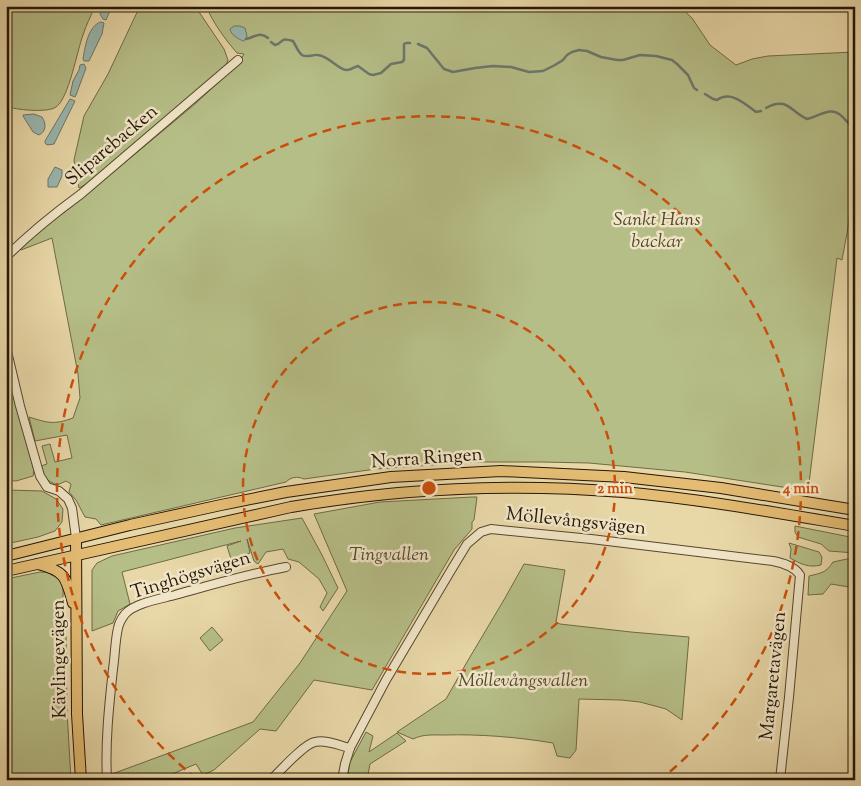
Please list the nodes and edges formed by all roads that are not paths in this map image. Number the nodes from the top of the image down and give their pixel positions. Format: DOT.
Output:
graph roads {
  1 [pos="238,60"];
  2 [pos="6,257"];
  3 [pos="6,347"];
  4 [pos="855,510"];
  5 [pos="855,526"];
  6 [pos="76,538"];
  7 [pos="76,555"];
  8 [pos="6,556"];
  9 [pos="37,564"];
  10 [pos="286,568"];
  11 [pos="6,571"];
  12 [pos="800,575"];
  13 [pos="77,620"];
  14 [pos="350,748"];
  15 [pos="81,780"];
  16 [pos="107,780"];
  17 [pos="271,780"];
  18 [pos="342,780"];
  19 [pos="780,780"];
  1 -- 2 [label="street, Sliparebacken"];
  3 -- 6 [label="street"];
  4 -- 6 [label="main road, Norra Ringen"];
  5 -- 7 [label="main road, Norra Ringen"];
  6 -- 7 [label="main road, Kävlingevägen"];
  6 -- 8 [label="main road, Norra Ringen"];
  7 -- 9 [label="main road, Norra Ringen"];
  7 -- 13 [label="main road, Kävlingevägen"];
  9 -- 11 [label="main road, Norra Ringen"];
  9 -- 13 [label="main road"];
  10 -- 16 [label="street, Tinghögsvägen"];
  12 -- 14 [label="street, Möllevångsvägen"];
  12 -- 19 [label="street, Margaretavägen"];
  13 -- 15 [label="main road, Kävlingevägen"];
  14 -- 17 [label="street"];
  14 -- 18 [label="street, Möllevångsvägen"];
}
